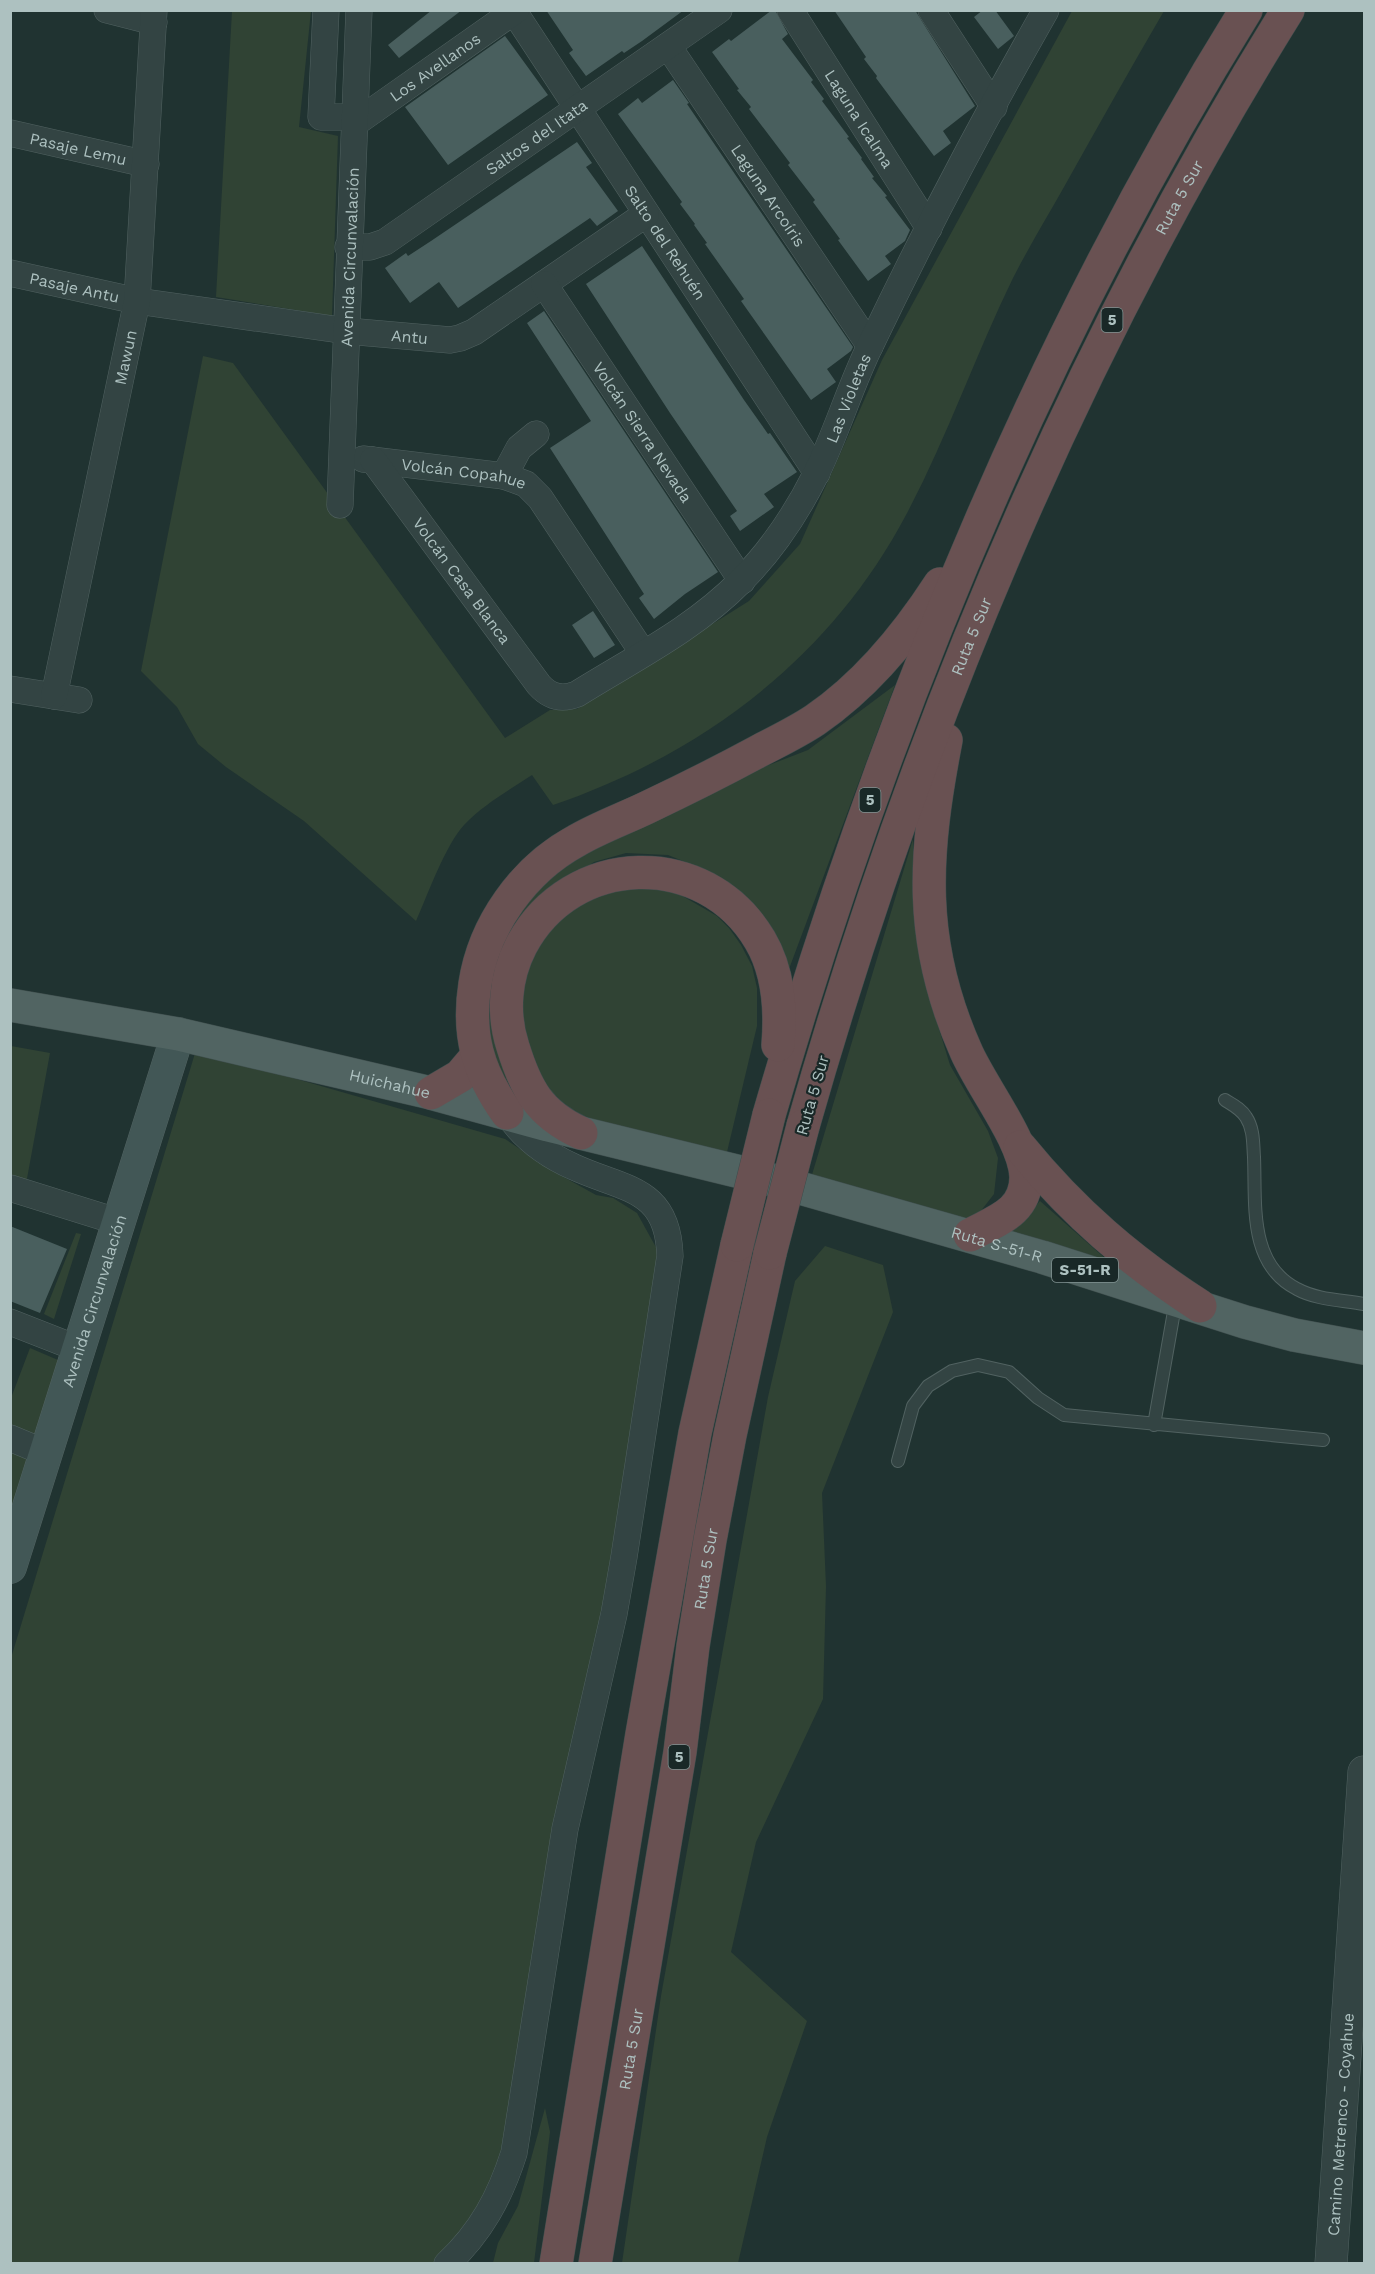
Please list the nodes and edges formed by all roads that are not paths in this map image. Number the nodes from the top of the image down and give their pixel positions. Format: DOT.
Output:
graph roads {
  1 [pos="106,10"];
  2 [pos="326,10"];
  3 [pos="359,10"];
  4 [pos="719,10"];
  5 [pos="790,10"];
  6 [pos="1046,10"];
  7 [pos="1246,10"];
  8 [pos="1288,10"];
  9 [pos="514,11"];
  10 [pos="935,12"];
  11 [pos="154,16"];
  12 [pos="668,46"];
  13 [pos="994,107"];
  14 [pos="578,109"];
  15 [pos="354,120"];
  16 [pos="10,133"];
  17 [pos="146,164"];
  18 [pos="646,214"];
  19 [pos="929,228"];
  20 [pos="348,247"];
  21 [pos="10,273"];
  22 [pos="544,284"];
  23 [pos="137,302"];
  24 [pos="347,331"];
  25 [pos="870,346"];
  26 [pos="536,434"];
  27 [pos="340,456"];
  28 [pos="373,460"];
  29 [pos="817,473"];
  30 [pos="504,476"];
  31 [pos="993,493"];
  32 [pos="340,505"];
  33 [pos="742,580"];
  34 [pos="967,645"];
  35 [pos="643,653"];
  36 [pos="10,689"];
  37 [pos="555,696"];
  38 [pos="10,1005"];
  39 [pos="178,1034"];
  40 [pos="477,1056"];
  41 [pos="431,1093"];
  42 [pos="1225,1100"];
  43 [pos="507,1113"];
  44 [pos="769,1115"];
  45 [pos="580,1133"];
  46 [pos="1017,1143"];
  47 [pos="765,1178"];
  48 [pos="10,1188"];
  49 [pos="119,1222"];
  50 [pos="970,1235"];
  51 [pos="1188,1303"];
  52 [pos="1365,1304"];
  53 [pos="10,1322"];
  54 [pos="1365,1348"];
  55 [pos="79,1349"];
  56 [pos="1154,1425"];
  57 [pos="10,1438"];
  58 [pos="1323,1440"];
  59 [pos="46,1453"];
  60 [pos="898,1461"];
  61 [pos="12,1557"];
  62 [pos="1365,1772"];
  63 [pos="1357,2002"];
  64 [pos="447,2264"];
  65 [pos="556,2264"];
  66 [pos="595,2264"];
  67 [pos="1331,2264"];
  1 -- 11 [label="street"];
  2 -- 15 [label="street"];
  3 -- 15 [label="street, Avenida Circunvalación"];
  4 -- 12 [label="street, Saltos del Itata"];
  5 -- 19 [label="street, Laguna Icalma"];
  6 -- 13 [label="street, Las Violetas"];
  7 -- 31 [label="highway, Ruta 5 Sur / 5"];
  8 -- 34 [label="highway, Ruta 5 Sur / 5"];
  9 -- 14 [label="street, Salto del Rehuén"];
  9 -- 15 [label="street, Los Avellanos"];
  10 -- 13 [label="street"];
  11 -- 17 [label="street, Mawun"];
  12 -- 14 [label="street, Saltos del Itata"];
  12 -- 25 [label="street, Laguna Arcoíris"];
  13 -- 19 [label="street, Las Violetas"];
  14 -- 18 [label="street, Salto del Rehuén"];
  14 -- 20 [label="street, Saltos del Itata"];
  15 -- 20 [label="street, Avenida Circunvalación"];
  16 -- 17 [label="street, Pasaje Lemu"];
  17 -- 23 [label="street, Mawun"];
  18 -- 22 [label="street, Antu"];
  18 -- 29 [label="street, Salto del Rehuén"];
  19 -- 25 [label="street, Las Violetas"];
  20 -- 24 [label="street, Avenida Circunvalación"];
  21 -- 23 [label="street, Pasaje Antu"];
  22 -- 24 [label="street, Antu"];
  22 -- 33 [label="street, Volcán Sierra Nevada"];
  23 -- 24 [label="street, Antu"];
  23 -- 36 [label="street, Mawun"];
  24 -- 27 [label="street, Avenida Circunvalación"];
  25 -- 29 [label="street, Las Violetas"];
  26 -- 30 [label="street"];
  27 -- 28 [label="street, Volcán Copahue"];
  27 -- 32 [label="street, Avenida Circunvalación"];
  28 -- 30 [label="street, Volcán Copahue"];
  28 -- 37 [label="street, Volcán Casa Blanca"];
  29 -- 33 [label="street, Las Violetas"];
  30 -- 35 [label="street, Volcán Copahue"];
  31 -- 40 [label="highway"];
  31 -- 44 [label="highway, Ruta 5 Sur / 5"];
  33 -- 35 [label="street, Las Violetas"];
  34 -- 46 [label="highway"];
  34 -- 66 [label="highway, Ruta 5 Sur / 5, bridge"];
  35 -- 37 [label="street, Las Violetas"];
  38 -- 39 [label="main road, Huichahue"];
  39 -- 41 [label="main road, Huichahue"];
  39 -- 49 [label="main road, Avenida Circunvalación"];
  40 -- 41 [label="highway"];
  40 -- 43 [label="highway"];
  41 -- 43 [label="main road, Huichahue"];
  42 -- 52 [label="lane"];
  43 -- 45 [label="main road, Huichahue"];
  43 -- 64 [label="street"];
  44 -- 45 [label="highway"];
  44 -- 65 [label="highway, Ruta 5 Sur / 5, bridge"];
  45 -- 47 [label="main road, Huichahue"];
  46 -- 50 [label="highway"];
  46 -- 51 [label="highway"];
  47 -- 50 [label="main road, Ruta S-51-R / S-51-R"];
  48 -- 49 [label="street"];
  49 -- 55 [label="main road, Avenida Circunvalación"];
  50 -- 51 [label="main road, Ruta S-51-R / S-51-R"];
  51 -- 54 [label="main road, Ruta S-51-R / S-51-R"];
  51 -- 56 [label="lane"];
  53 -- 55 [label="street"];
  55 -- 59 [label="main road, Avenida Circunvalación"];
  56 -- 58 [label="lane"];
  56 -- 60 [label="lane"];
  57 -- 59 [label="street"];
  59 -- 61 [label="main road, Avenida Circunvalación"];
  62 -- 63 [label="street, Camino Metrenco - Coyahue"];
  63 -- 67 [label="street, Camino Metrenco - Coyahue"];
}
